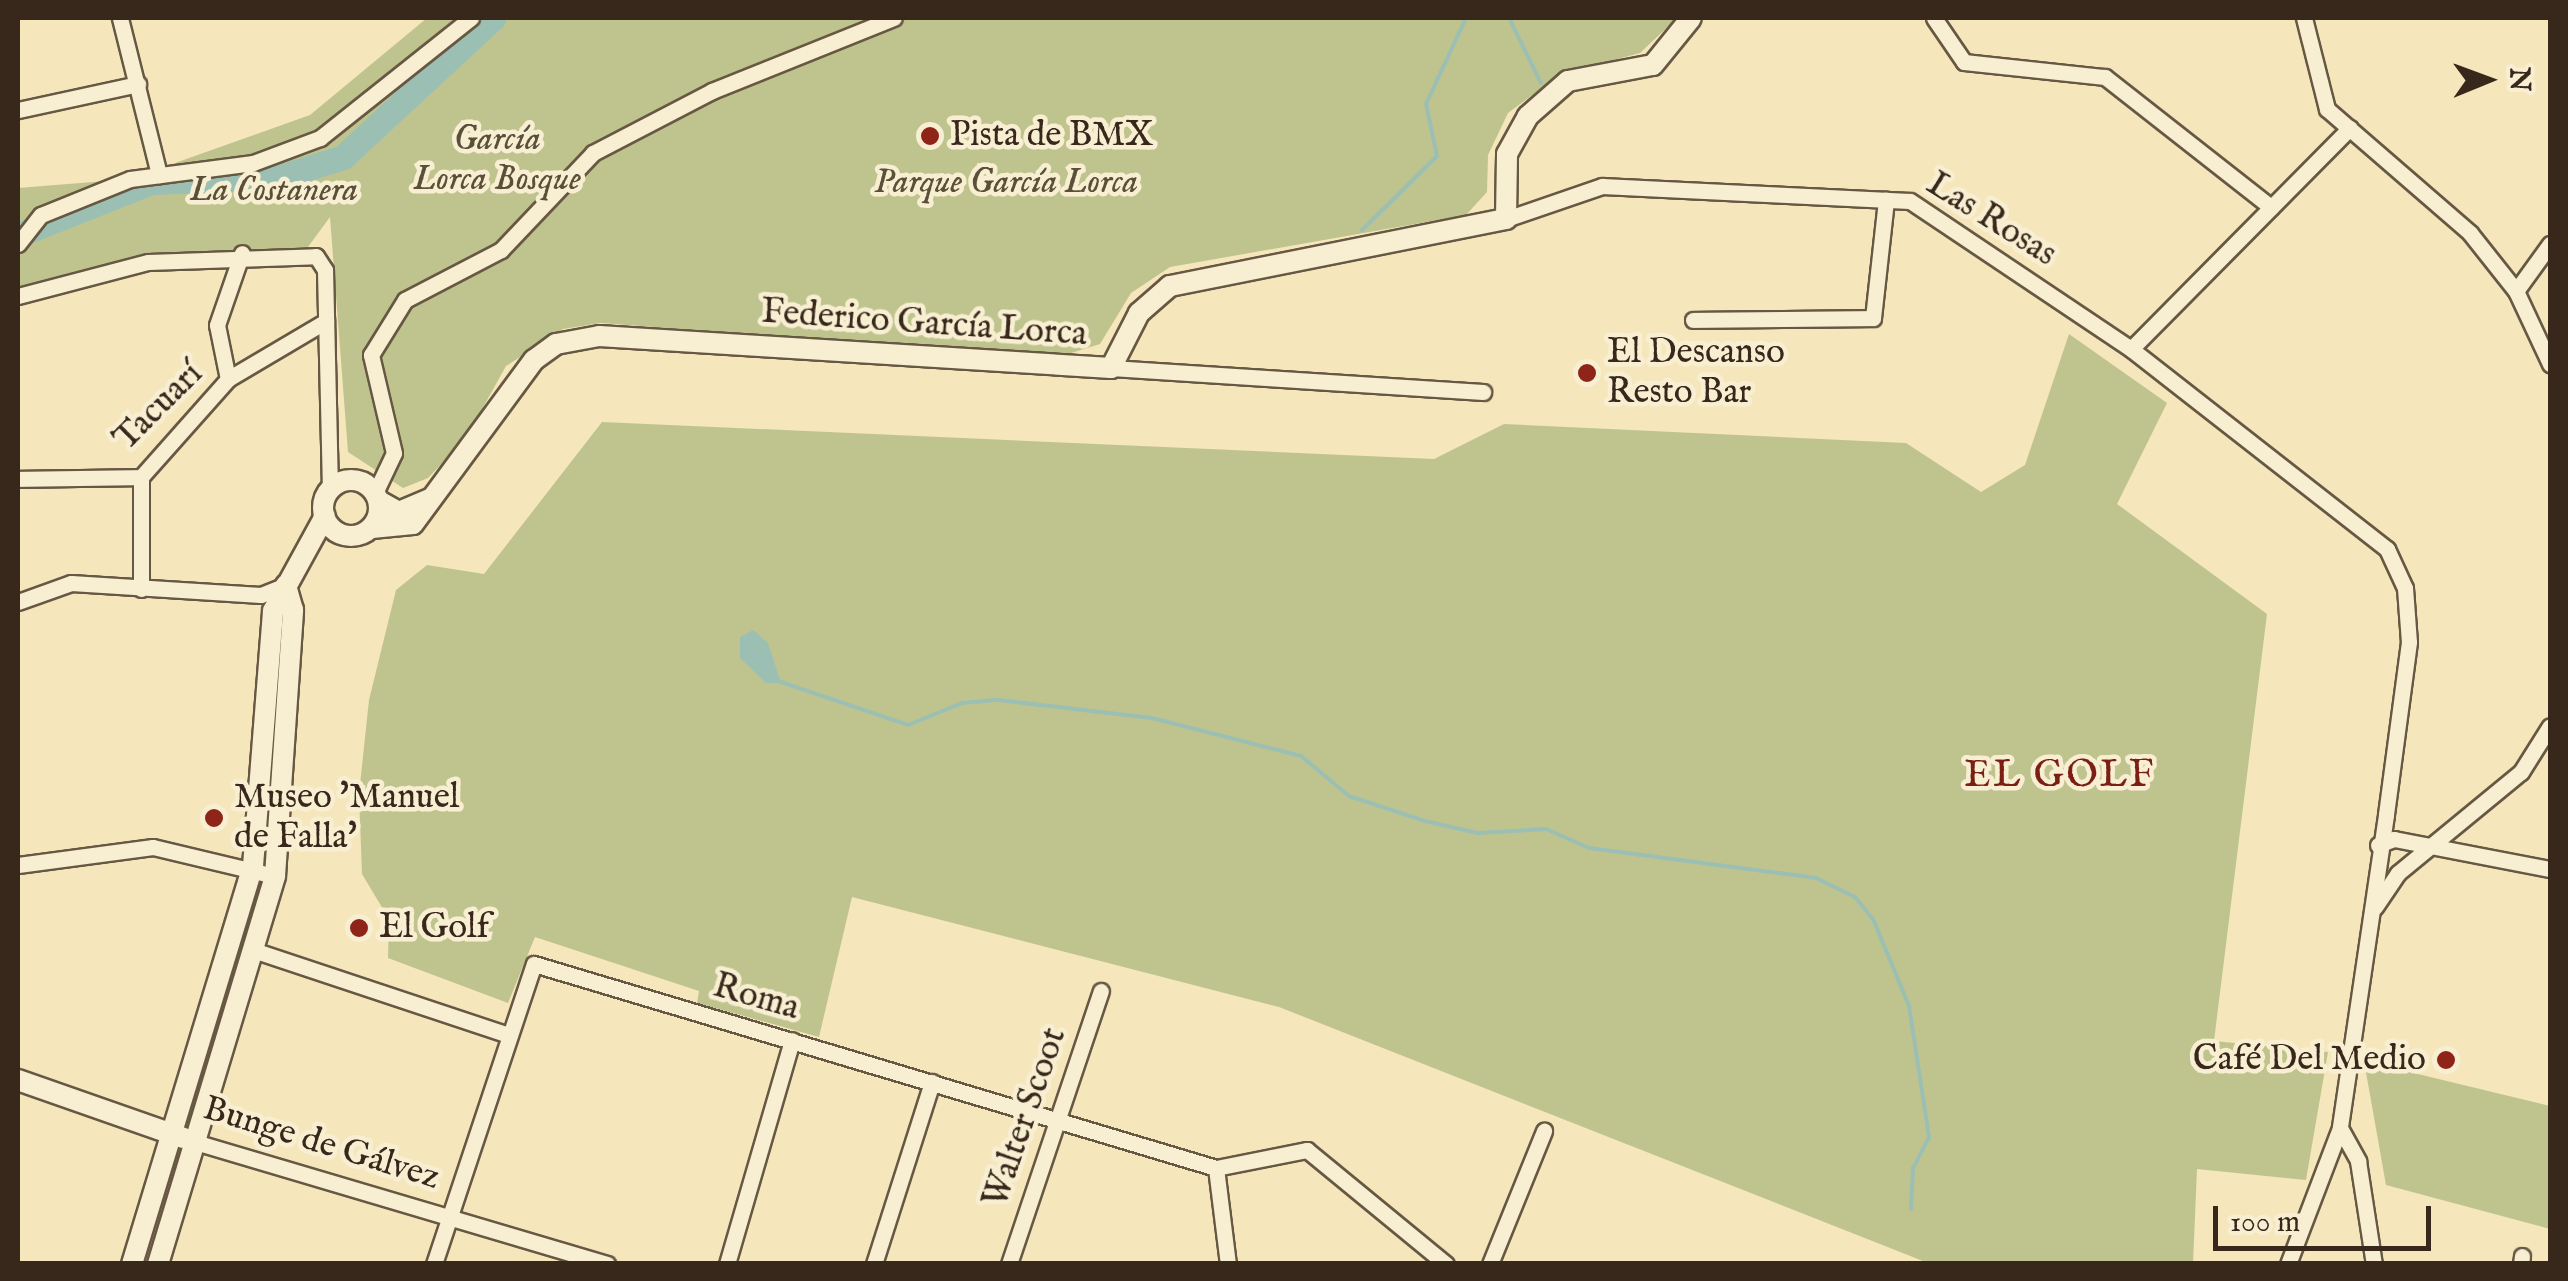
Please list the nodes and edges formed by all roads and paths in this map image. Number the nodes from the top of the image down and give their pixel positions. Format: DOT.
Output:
graph roads {
  1 [pos="120,18"];
  2 [pos="471,18"];
  3 [pos="894,18"];
  4 [pos="1691,18"];
  5 [pos="1934,18"];
  6 [pos="2304,18"];
  7 [pos="138,84"];
  8 [pos="18,110"];
  9 [pos="2350,128"];
  10 [pos="159,175"];
  11 [pos="1886,200"];
  12 [pos="2271,208"];
  13 [pos="1506,219"];
  14 [pos="18,244"];
  15 [pos="2550,244"];
  16 [pos="242,253"];
  17 [pos="2516,291"];
  18 [pos="18,296"];
  19 [pos="1693,320"];
  20 [pos="326,321"];
  21 [pos="2131,349"];
  22 [pos="2550,364"];
  23 [pos="1111,368"];
  24 [pos="228,379"];
  25 [pos="1483,392"];
  26 [pos="141,478"];
  27 [pos="18,479"];
  28 [pos="330,490"];
  29 [pos="436,495"];
  30 [pos="377,497"];
  31 [pos="324,516"];
  32 [pos="372,528"];
  33 [pos="344,536"];
  34 [pos="286,585"];
  35 [pos="142,589"];
  36 [pos="18,602"];
  37 [pos="2550,726"];
  38 [pos="2386,815"];
  39 [pos="2464,824"];
  40 [pos="2400,840"];
  41 [pos="2378,845"];
  42 [pos="2437,849"];
  43 [pos="2466,854"];
  44 [pos="18,865"];
  45 [pos="2377,865"];
  46 [pos="253,866"];
  47 [pos="2550,868"];
  48 [pos="2402,869"];
  49 [pos="275,876"];
  50 [pos="2370,915"];
  51 [pos="256,951"];
  52 [pos="1101,991"];
  53 [pos="509,1035"];
  54 [pos="792,1040"];
  55 [pos="18,1080"];
  56 [pos="932,1082"];
  57 [pos="1054,1119"];
  58 [pos="2340,1128"];
  59 [pos="1544,1130"];
  60 [pos="170,1133"];
  61 [pos="195,1142"];
  62 [pos="1216,1168"];
  63 [pos="447,1216"];
  64 [pos="132,1264"];
  65 [pos="158,1264"];
  66 [pos="434,1264"];
  67 [pos="607,1264"];
  68 [pos="727,1264"];
  69 [pos="874,1264"];
  70 [pos="1009,1264"];
  71 [pos="1228,1264"];
  72 [pos="1446,1264"];
  73 [pos="1490,1264"];
  74 [pos="2288,1264"];
  75 [pos="2374,1264"];
  1 -- 7 [label="street"];
  2 -- 10 [label="street"];
  3 -- 30 [label="street"];
  4 -- 13 [label="street"];
  5 -- 12 [label="street"];
  6 -- 9 [label="street"];
  7 -- 8 [label="street"];
  7 -- 10 [label="street"];
  9 -- 12 [label="street"];
  9 -- 17 [label="street"];
  10 -- 14 [label="street"];
  11 -- 13 [label="street, Las Rosas"];
  11 -- 19 [label="street"];
  11 -- 21 [label="street, Las Rosas"];
  12 -- 21 [label="street"];
  13 -- 23 [label="street, Las Rosas"];
  15 -- 17 [label="street"];
  16 -- 18 [label="street"];
  16 -- 20 [label="street"];
  16 -- 24 [label="street"];
  17 -- 22 [label="street"];
  20 -- 24 [label="street, Tacuarí"];
  20 -- 28 [label="street"];
  21 -- 38 [label="street, Las Rosas"];
  23 -- 25 [label="street, Federico García Lorca"];
  23 -- 29 [label="street, Federico García Lorca"];
  24 -- 26 [label="street, Tacuarí"];
  26 -- 27 [label="street, Tacuarí"];
  26 -- 35 [label="street"];
  28 -- 30 [label="street"];
  28 -- 31 [label="street"];
  29 -- 30 [label="street"];
  29 -- 32 [label="street, Federico García Lorca"];
  30 -- 32 [label="street"];
  31 -- 33 [label="street"];
  31 -- 34 [label="street"];
  32 -- 33 [label="street, Federico García Lorca"];
  33 -- 34 [label="street, Federico García Lorca"];
  34 -- 35 [label="street"];
  34 -- 46 [label="street"];
  34 -- 49 [label="street"];
  35 -- 36 [label="street"];
  37 -- 39 [label="street"];
  38 -- 40 [label="street"];
  38 -- 41 [label="street, Las Rosas"];
  39 -- 42 [label="street"];
  39 -- 43 [label="street"];
  40 -- 41 [label="street"];
  40 -- 42 [label="street"];
  40 -- 48 [label="street"];
  41 -- 45 [label="street, Las Rosas"];
  42 -- 43 [label="street"];
  42 -- 48 [label="street"];
  43 -- 47 [label="street"];
  44 -- 46 [label="street"];
  45 -- 48 [label="street"];
  45 -- 50 [label="street"];
  46 -- 49 [label="street"];
  46 -- 60 [label="street"];
  48 -- 50 [label="street"];
  49 -- 51 [label="street"];
  50 -- 58 [label="street"];
  51 -- 53 [label="street"];
  51 -- 61 [label="street"];
  52 -- 57 [label="street, Walter Scoot"];
  53 -- 54 [label="street, Roma"];
  53 -- 63 [label="street, Roma"];
  54 -- 56 [label="street, Roma"];
  54 -- 68 [label="street"];
  55 -- 60 [label="street, Bunge de Gálvez"];
  56 -- 57 [label="street, Roma"];
  56 -- 69 [label="street"];
  57 -- 62 [label="street, Roma"];
  57 -- 70 [label="street, Walter Scoot"];
  58 -- 74 [label="street"];
  58 -- 75 [label="street"];
  59 -- 73 [label="street"];
  60 -- 61 [label="street, Bunge de Gálvez"];
  60 -- 64 [label="street"];
  61 -- 63 [label="street, Bunge de Gálvez"];
  61 -- 65 [label="street"];
  62 -- 71 [label="street"];
  62 -- 72 [label="street"];
  63 -- 66 [label="street, Roma"];
  63 -- 67 [label="street, Bunge de Gálvez"];
}
